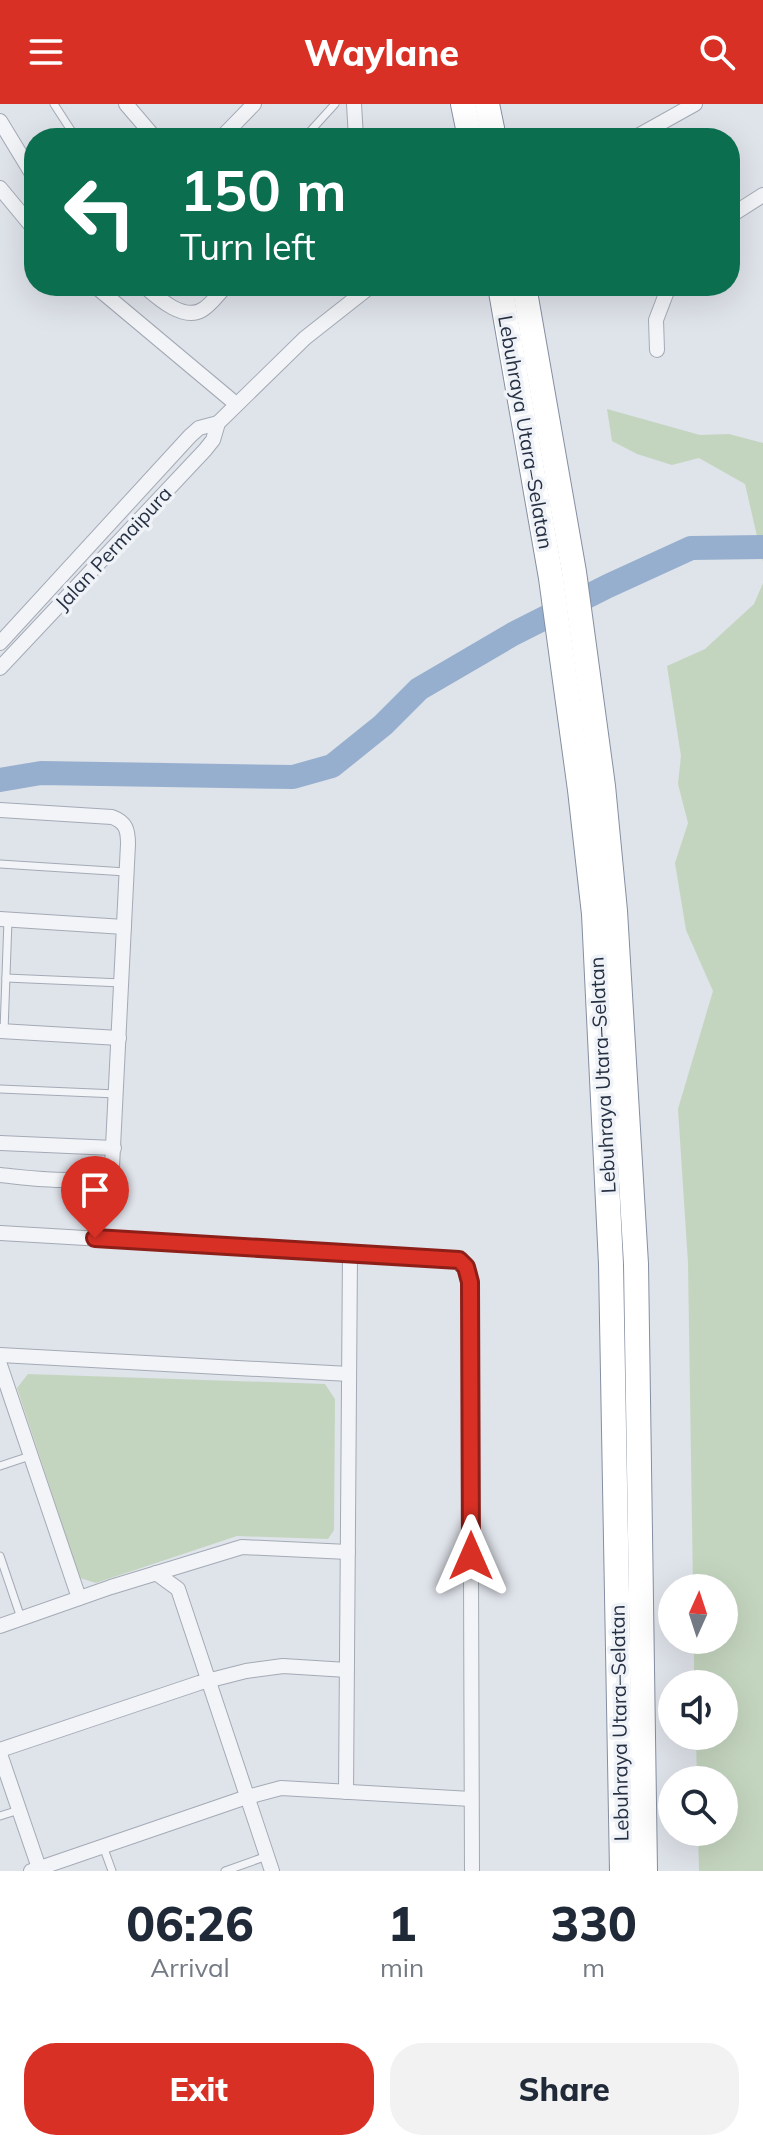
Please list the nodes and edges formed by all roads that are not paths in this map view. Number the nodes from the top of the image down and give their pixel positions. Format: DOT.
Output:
graph roads {
  1 [pos="54,104"];
  2 [pos="126,104"];
  3 [pos="254,104"];
  4 [pos="335,104"];
  5 [pos="354,104"];
  6 [pos="463,104"];
  7 [pos="487,104"];
  8 [pos="695,104"];
  9 [pos="0,121"];
  10 [pos="70,128"];
  11 [pos="146,128"];
  12 [pos="231,128"];
  13 [pos="313,128"];
  14 [pos="355,128"];
  15 [pos="468,128"];
  16 [pos="492,128"];
  17 [pos="652,128"];
  18 [pos="24,161"];
  19 [pos="0,188"];
  20 [pos="763,195"];
  21 [pos="740,210"];
  22 [pos="24,217"];
  23 [pos="107,296"];
  24 [pos="157,296"];
  25 [pos="216,296"];
  26 [pos="358,296"];
  27 [pos="502,296"];
  28 [pos="525,296"];
  29 [pos="665,296"];
  30 [pos="657,350"];
  31 [pos="236,404"];
  32 [pos="218,423"];
  33 [pos="563,575"];
  34 [pos="0,643"];
  35 [pos="574,654"];
  36 [pos="0,668"];
  37 [pos="0,810"];
  38 [pos="0,864"];
  39 [pos="127,872"];
  40 [pos="4,920"];
  41 [pos="124,927"];
  42 [pos="6,978"];
  43 [pos="122,983"];
  44 [pos="2,1031"];
  45 [pos="119,1038"];
  46 [pos="0,1089"];
  47 [pos="117,1094"];
  48 [pos="0,1143"];
  49 [pos="114,1148"];
  50 [pos="0,1175"];
  51 [pos="0,1233"];
  52 [pos="350,1253"];
  53 [pos="0,1355"];
  54 [pos="0,1365"];
  55 [pos="349,1374"];
  56 [pos="30,1456"];
  57 [pos="0,1466"];
  58 [pos="348,1552"];
  59 [pos="0,1556"];
  60 [pos="156,1573"];
  61 [pos="79,1598"];
  62 [pos="21,1618"];
  63 [pos="0,1626"];
  64 [pos="347,1670"];
  65 [pos="209,1680"];
  66 [pos="0,1752"];
  67 [pos="346,1792"];
  68 [pos="247,1797"];
  69 [pos="471,1799"];
  70 [pos="19,1810"];
  71 [pos="0,1816"];
  72 [pos="103,1846"];
  73 [pos="270,1864"];
  74 [pos="35,1870"];
  75 [pos="112,1871"];
  76 [pos="225,1871"];
  77 [pos="472,1871"];
  78 [pos="622,1871"];
  79 [pos="645,1871"];
  1 -- 10 [label="lane"];
  2 -- 11 [label="street"];
  3 -- 12 [label="street"];
  4 -- 13 [label="lane"];
  5 -- 14 [label="street"];
  6 -- 15 [label="highway"];
  7 -- 16 [label="highway"];
  8 -- 17 [label="street"];
  9 -- 18 [label="street"];
  19 -- 22 [label="street"];
  20 -- 21 [label="street"];
  23 -- 31 [label="street"];
  24 -- 25 [label="street"];
  26 -- 31 [label="street, Jalan Permaipura"];
  27 -- 33 [label="highway, Lebuhraya Utara–Selatan"];
  28 -- 33 [label="highway, Lebuhraya Utara–Selatan"];
  29 -- 30 [label="street"];
  31 -- 32 [label="street, Jalan Permaipura"];
  32 -- 34 [label="street, Jalan Permaipura"];
  32 -- 36 [label="street, Jalan Permaipura"];
  33 -- 35 [label="highway, Lebuhraya Utara–Selatan"];
  35 -- 78 [label="highway, Lebuhraya Utara–Selatan"];
  35 -- 79 [label="highway, Lebuhraya Utara–Selatan"];
  37 -- 39 [label="street"];
  38 -- 39 [label="lane"];
  39 -- 41 [label="street"];
  40 -- 41 [label="street"];
  40 -- 42 [label="lane"];
  41 -- 43 [label="street"];
  42 -- 43 [label="lane"];
  42 -- 44 [label="lane"];
  43 -- 45 [label="street"];
  44 -- 45 [label="street"];
  45 -- 47 [label="street"];
  46 -- 47 [label="lane"];
  47 -- 49 [label="street"];
  48 -- 49 [label="street"];
  49 -- 50 [label="street"];
  51 -- 52 [label="street"];
  52 -- 55 [label="street"];
  52 -- 69 [label="street"];
  53 -- 55 [label="street"];
  54 -- 56 [label="street"];
  55 -- 58 [label="street"];
  56 -- 57 [label="lane"];
  56 -- 61 [label="street"];
  58 -- 60 [label="street"];
  58 -- 64 [label="street"];
  59 -- 62 [label="lane"];
  60 -- 61 [label="street"];
  60 -- 65 [label="street"];
  61 -- 62 [label="street"];
  62 -- 63 [label="street"];
  64 -- 65 [label="street"];
  64 -- 67 [label="street"];
  65 -- 66 [label="street"];
  65 -- 68 [label="street"];
  66 -- 70 [label="street"];
  67 -- 68 [label="street"];
  67 -- 69 [label="street"];
  68 -- 72 [label="street"];
  68 -- 73 [label="street"];
  69 -- 77 [label="street"];
  70 -- 71 [label="lane"];
  70 -- 74 [label="street"];
  72 -- 74 [label="street"];
  72 -- 75 [label="lane"];
  73 -- 76 [label="lane"];
}
